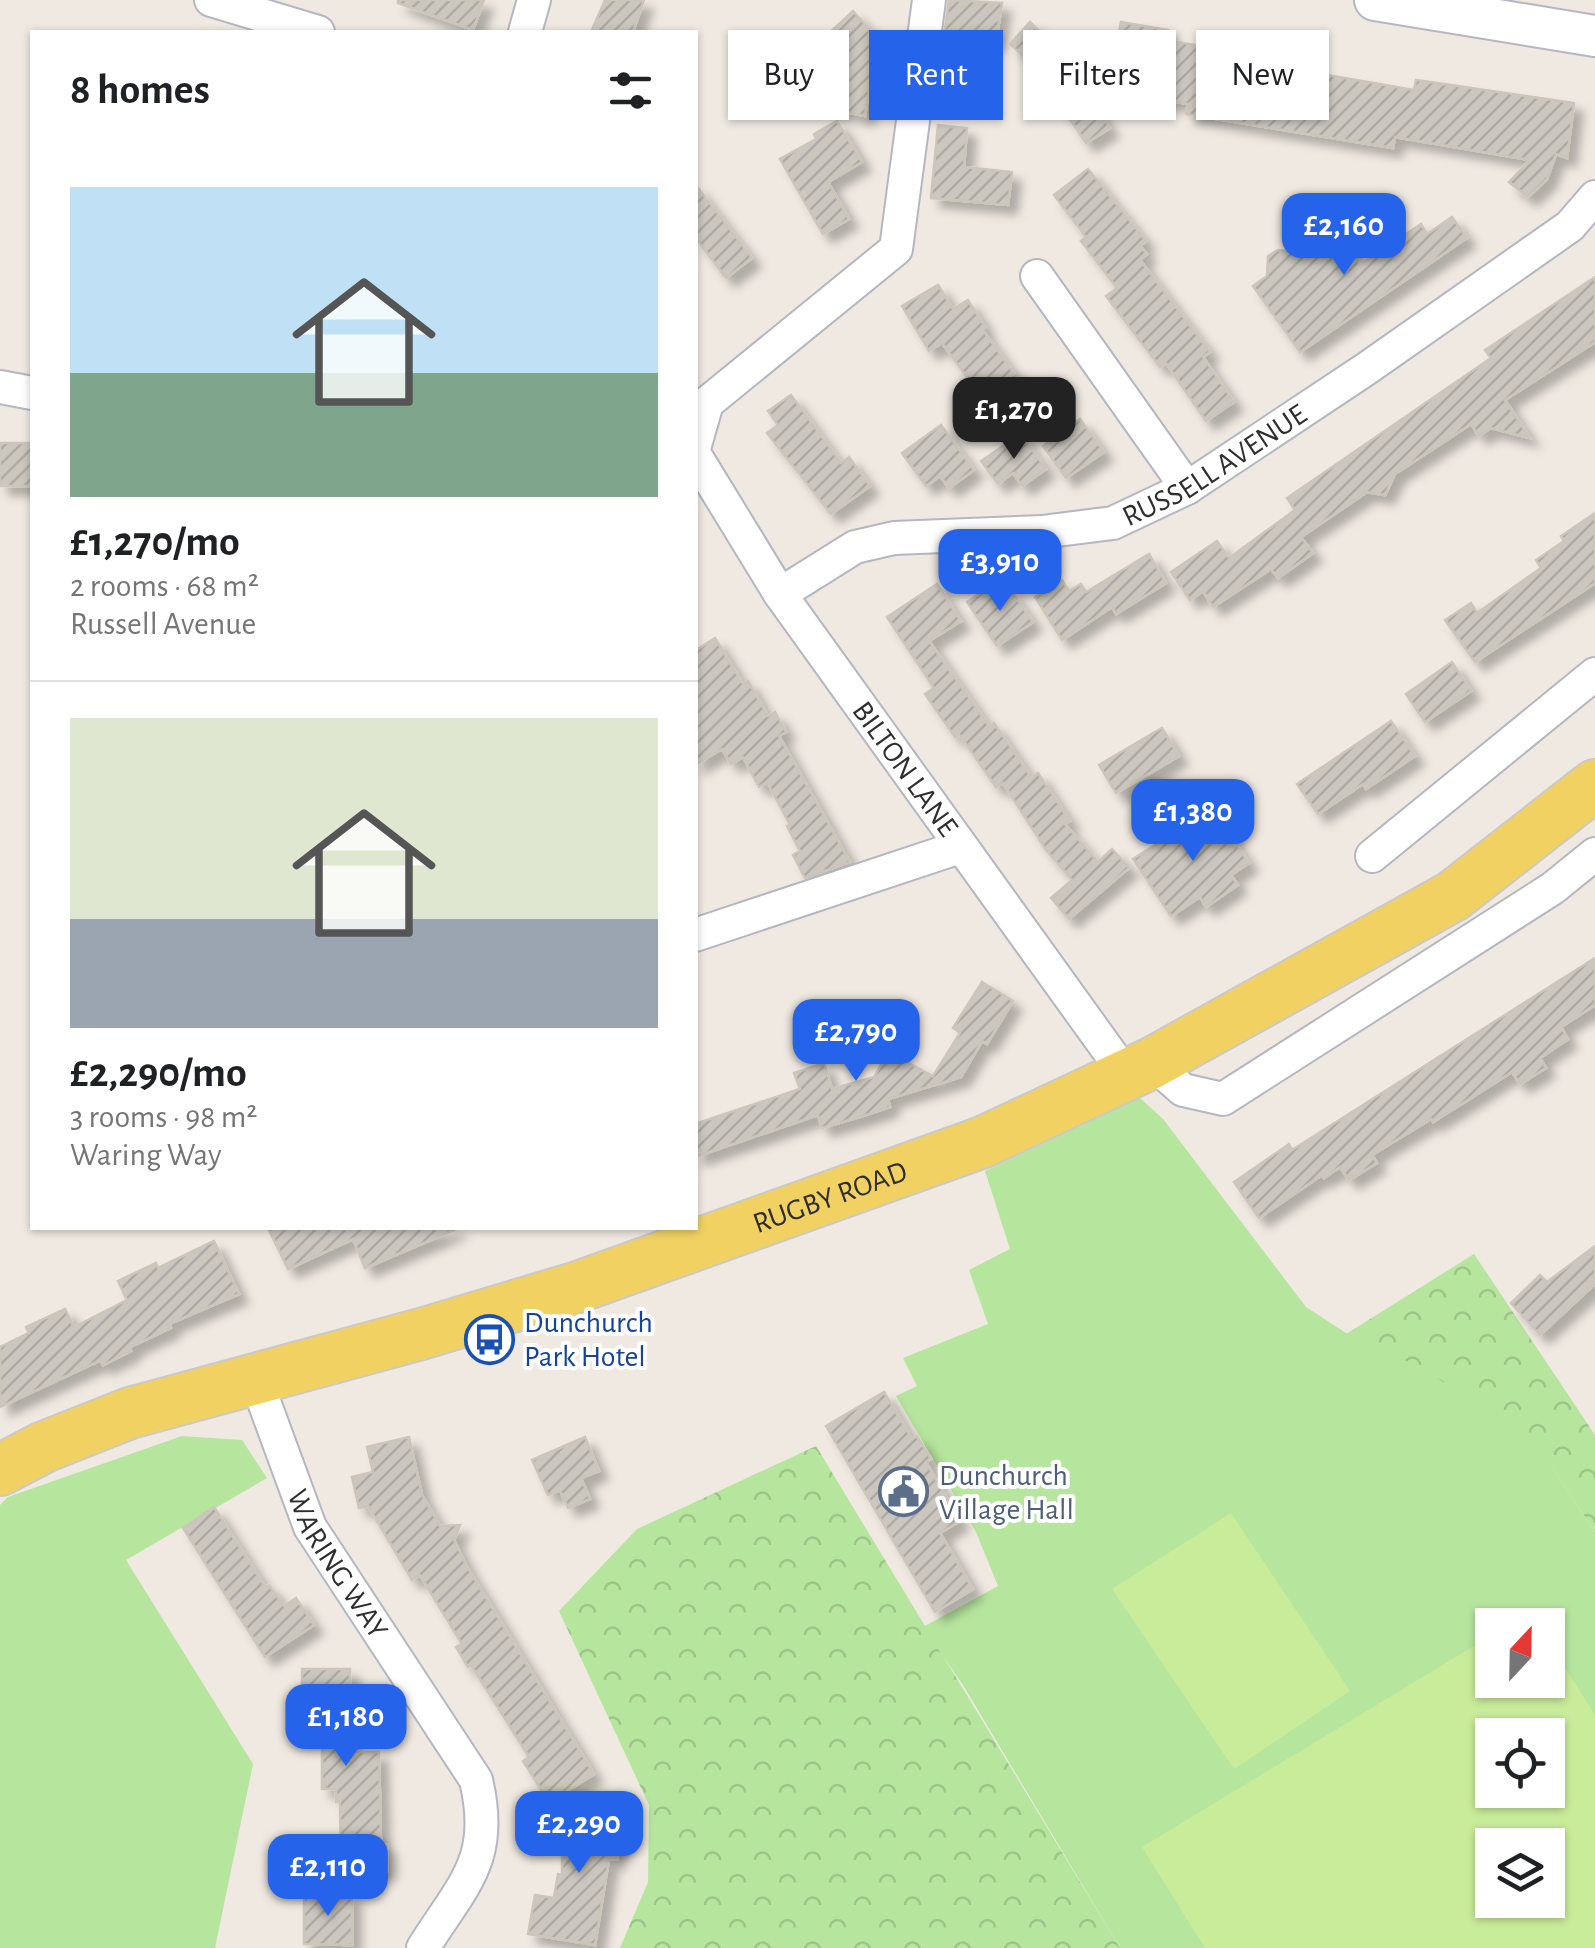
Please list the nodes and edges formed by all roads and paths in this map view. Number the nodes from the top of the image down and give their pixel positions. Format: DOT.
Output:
graph roads {
  1 [pos="211,0"];
  2 [pos="534,0"];
  3 [pos="928,0"];
  4 [pos="1375,0"];
  5 [pos="311,30"];
  6 [pos="526,30"];
  7 [pos="1595,36"];
  8 [pos="1595,197"];
  9 [pos="1037,276"];
  10 [pos="0,388"];
  11 [pos="30,393"];
  12 [pos="698,434"];
  13 [pos="698,461"];
  14 [pos="1187,488"];
  15 [pos="780,594"];
  16 [pos="1595,674"];
  17 [pos="1588,805"];
  18 [pos="1518,844"];
  19 [pos="960,847"];
  20 [pos="1595,854"];
  21 [pos="1372,856"];
  22 [pos="1552,888"];
  23 [pos="698,934"];
  24 [pos="1139,1069"];
  25 [pos="256,1380"];
  26 [pos="0,1470"];
  27 [pos="423,1948"];
  1 -- 5 [label="street"];
  2 -- 6 [label="street"];
  3 -- 12 [label="street"];
  4 -- 7 [label="street"];
  8 -- 14 [label="street, RUSSELL AVENUE"];
  9 -- 14 [label="street"];
  10 -- 11 [label="street"];
  13 -- 15 [label="street, BILTON LANE"];
  14 -- 15 [label="street, RUSSELL AVENUE"];
  15 -- 19 [label="street, BILTON LANE"];
  16 -- 21 [label="street"];
  17 -- 18 [label="main road, RUGBY ROAD"];
  18 -- 22 [label="street"];
  18 -- 24 [label="main road, RUGBY ROAD"];
  19 -- 23 [label="street"];
  19 -- 24 [label="street, BILTON LANE"];
  20 -- 22 [label="street, BILTON LANE"];
  22 -- 24 [label="street, BILTON LANE"];
  24 -- 25 [label="main road, RUGBY ROAD"];
  25 -- 26 [label="main road, RUGBY ROAD"];
  25 -- 27 [label="street, WARING WAY"];
}
